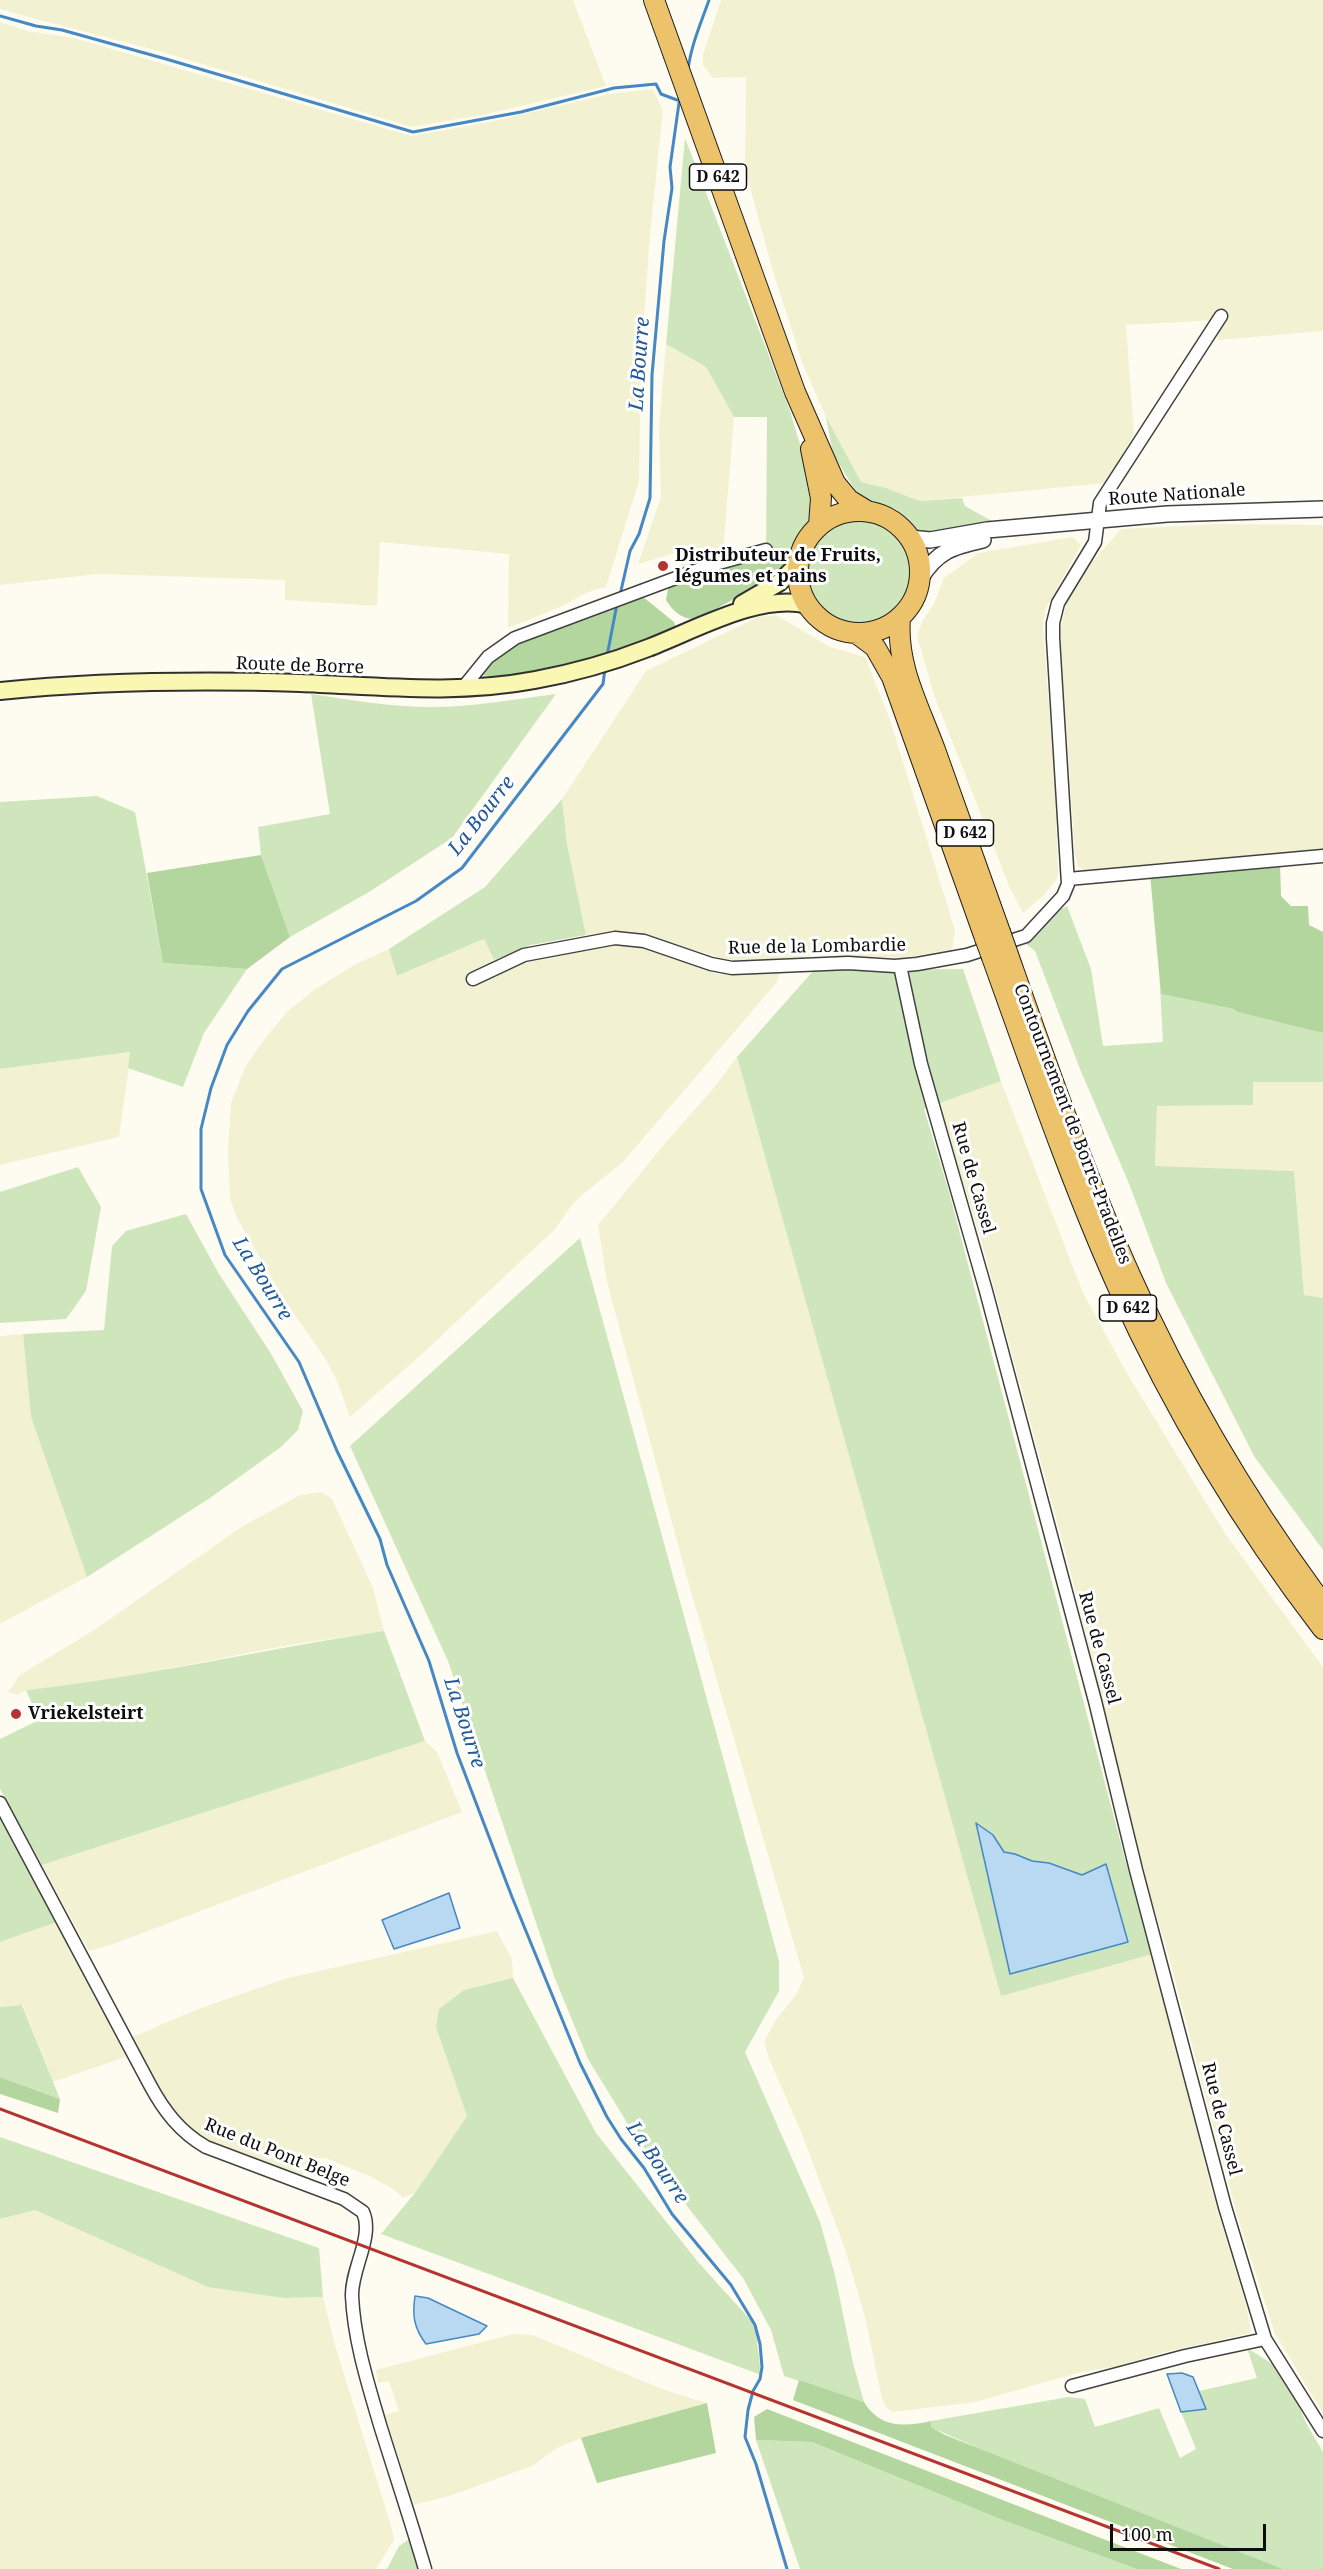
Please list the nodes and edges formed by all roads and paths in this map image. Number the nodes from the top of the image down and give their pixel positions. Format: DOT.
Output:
graph roads {
  1 [pos="654,0"];
  2 [pos="1221,316"];
  3 [pos="795,392"];
  4 [pos="1323,509"];
  5 [pos="867,511"];
  6 [pos="1097,520"];
  7 [pos="819,525"];
  8 [pos="1033,527"];
  9 [pos="910,538"];
  10 [pos="766,550"];
  11 [pos="799,563"];
  12 [pos="920,579"];
  13 [pos="808,605"];
  14 [pos="900,618"];
  15 [pos="707,623"];
  16 [pos="856,633"];
  17 [pos="462,689"];
  18 [pos="0,691"];
  19 [pos="1323,856"];
  20 [pos="1068,879"];
  21 [pos="992,935"];
  22 [pos="1000,955"];
  23 [pos="900,966"];
  24 [pos="473,979"];
  25 [pos="1323,1604"];
  26 [pos="1323,1629"];
  27 [pos="0,1803"];
  28 [pos="1265,2339"];
  29 [pos="1072,2386"];
  30 [pos="1323,2431"];
  31 [pos="425,2569"];
  1 -- 3 [label="highway, D 642"];
  2 -- 6 [label="street, Rue de la Lombardie"];
  3 -- 5 [label="highway, D 642"];
  3 -- 7 [label="highway, D 642"];
  4 -- 6 [label="street, Route Nationale"];
  5 -- 7 [label="highway"];
  5 -- 9 [label="highway"];
  6 -- 8 [label="street, Route Nationale"];
  6 -- 20 [label="street, Rue de la Lombardie"];
  7 -- 11 [label="highway"];
  8 -- 9 [label="street, Route Nationale"];
  8 -- 12 [label="street, Route Nationale"];
  9 -- 12 [label="highway"];
  10 -- 17 [label="street"];
  11 -- 13 [label="highway"];
  11 -- 15 [label="main road"];
  12 -- 14 [label="highway"];
  13 -- 15 [label="main road"];
  13 -- 16 [label="highway"];
  14 -- 16 [label="highway"];
  14 -- 21 [label="highway, D 642"];
  15 -- 17 [label="main road, Route de Borre"];
  16 -- 21 [label="highway, D 642"];
  17 -- 18 [label="main road, Route de Borre"];
  19 -- 20 [label="street"];
  20 -- 23 [label="street, Rue de la Lombardie"];
  21 -- 22 [label="highway, D 642, bridge"];
  22 -- 25 [label="highway, Contournement de Borre-Pradelles / D 642"];
  22 -- 26 [label="highway, D 642"];
  23 -- 24 [label="street, Rue de la Lombardie"];
  23 -- 28 [label="street, Rue de Cassel"];
  27 -- 31 [label="street, Rue du Pont Belge"];
  28 -- 29 [label="street"];
  28 -- 30 [label="street, Rue de Cassel"];
}
